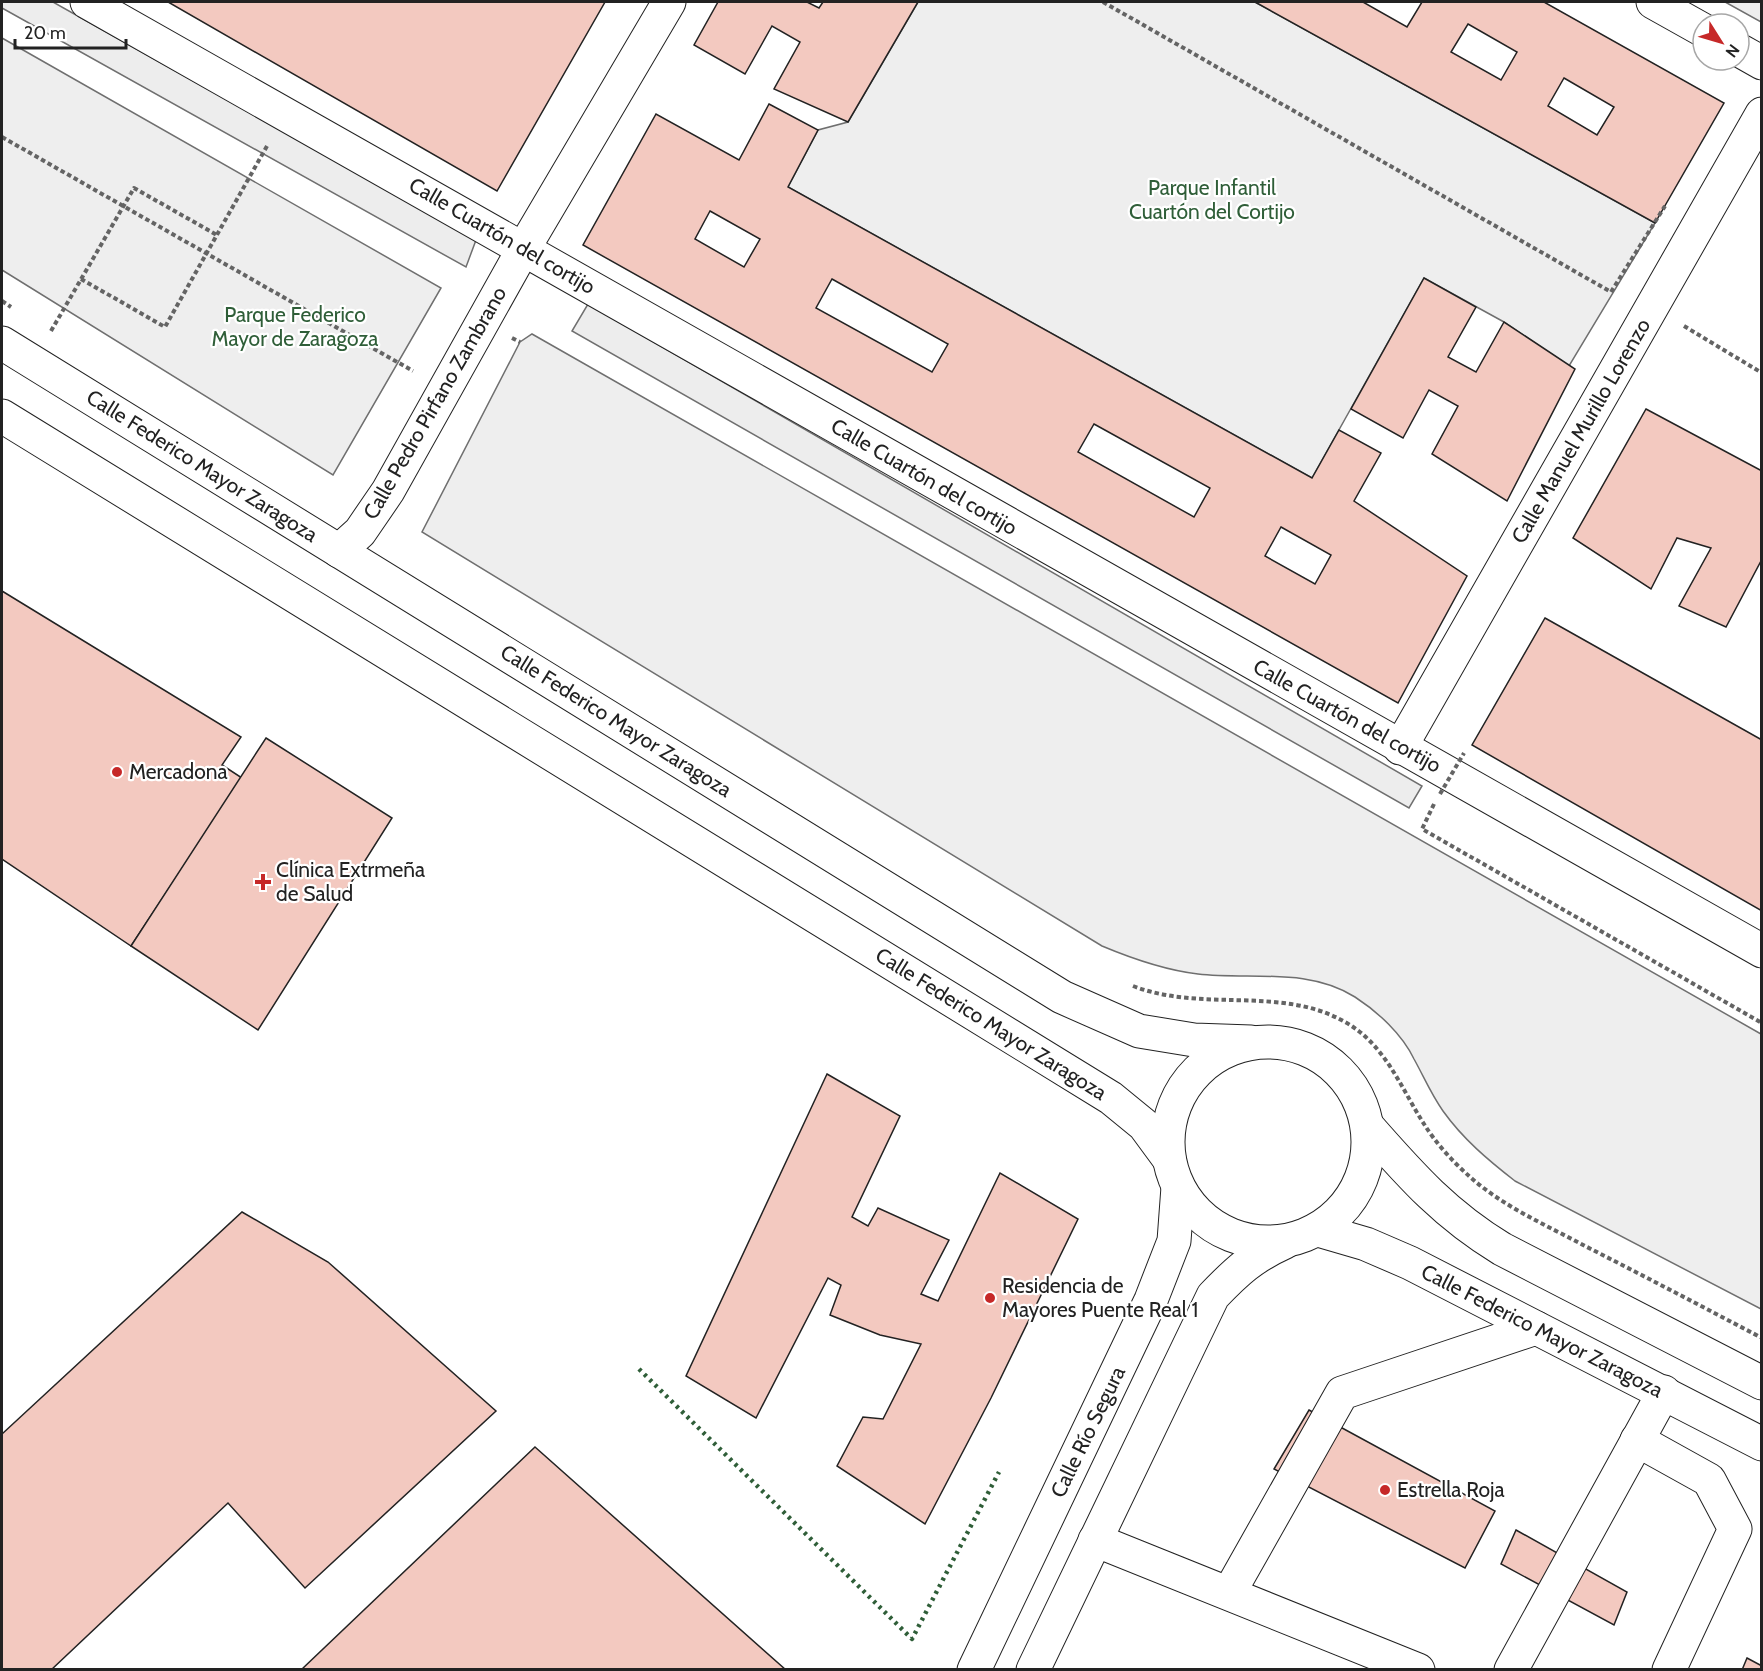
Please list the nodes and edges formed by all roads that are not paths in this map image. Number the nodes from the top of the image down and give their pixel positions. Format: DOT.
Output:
graph roads {
  1 [pos="87,2"];
  2 [pos="669,2"];
  3 [pos="1653,2"];
  4 [pos="1691,23"];
  5 [pos="1761,114"];
  6 [pos="524,249"];
  7 [pos="2,344"];
  8 [pos="2,416"];
  9 [pos="339,550"];
  10 [pos="1400,748"];
  11 [pos="1761,951"];
  12 [pos="1251,1042"];
  13 [pos="1369,1128"];
  14 [pos="1173,1173"];
  15 [pos="1303,1235"];
  16 [pos="1536,1328"];
  17 [pos="1761,1383"];
  18 [pos="1664,1392"];
  19 [pos="1637,1440"];
  20 [pos="1761,1444"];
  21 [pos="1095,1540"];
  22 [pos="1229,1593"];
  23 [pos="974,1670"];
  24 [pos="1033,1670"];
  25 [pos="1418,1670"];
  26 [pos="1511,1670"];
  27 [pos="1669,1670"];
  1 -- 6 [label="main road, Calle Cuartón del cortijo"];
  2 -- 6 [label="main road, Calle Pedro Pirfano Zambrano"];
  3 -- 4 [label="main road"];
  5 -- 10 [label="main road, Calle Manuel Murillo Lorenzo"];
  6 -- 9 [label="main road, Calle Pedro Pirfano Zambrano"];
  6 -- 10 [label="main road, Calle Cuartón del cortijo"];
  7 -- 9 [label="main road, Calle Federico Mayor Zaragoza"];
  8 -- 14 [label="main road, Calle Federico Mayor Zaragoza"];
  9 -- 12 [label="main road, Calle Federico Mayor Zaragoza"];
  10 -- 11 [label="main road, Calle Cuartón del cortijo"];
  12 -- 13 [label="main road"];
  12 -- 14 [label="main road"];
  13 -- 15 [label="main road"];
  13 -- 17 [label="main road"];
  14 -- 15 [label="main road"];
  14 -- 23 [label="main road, Calle Río Segura"];
  15 -- 16 [label="main road, Calle Federico Mayor Zaragoza"];
  15 -- 21 [label="main road"];
  16 -- 18 [label="main road, Calle Federico Mayor Zaragoza"];
  16 -- 22 [label="main road"];
  18 -- 19 [label="main road"];
  18 -- 20 [label="main road, Calle Federico Mayor Zaragoza"];
  19 -- 26 [label="main road"];
  19 -- 27 [label="main road"];
  21 -- 22 [label="main road"];
  21 -- 24 [label="main road"];
  22 -- 25 [label="main road"];
}
